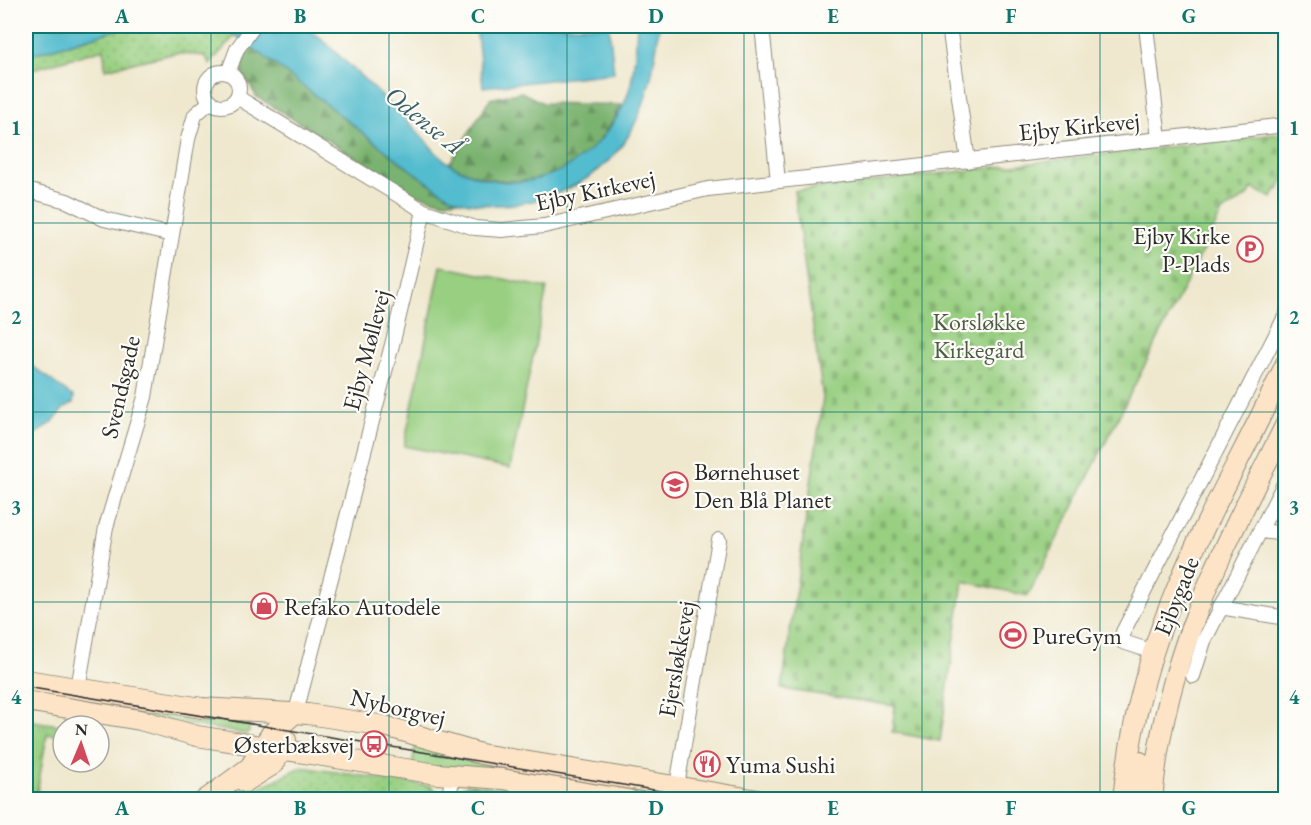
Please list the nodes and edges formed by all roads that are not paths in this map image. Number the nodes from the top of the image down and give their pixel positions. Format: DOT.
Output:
graph roads {
  1 [pos="254,26"];
  2 [pos="762,26"];
  3 [pos="949,26"];
  4 [pos="1146,26"];
  5 [pos="228,73"];
  6 [pos="237,96"];
  7 [pos="211,101"];
  8 [pos="1286,125"];
  9 [pos="1159,139"];
  10 [pos="968,161"];
  11 [pos="778,181"];
  12 [pos="26,190"];
  13 [pos="424,211"];
  14 [pos="172,235"];
  15 [pos="1286,315"];
  16 [pos="1286,363"];
  17 [pos="1286,424"];
  18 [pos="1286,480"];
  19 [pos="1261,531"];
  20 [pos="1286,534"];
  21 [pos="719,540"];
  22 [pos="1220,607"];
  23 [pos="1286,618"];
  24 [pos="1154,652"];
  25 [pos="1193,676"];
  26 [pos="26,680"];
  27 [pos="78,688"];
  28 [pos="26,701"];
  29 [pos="296,712"];
  30 [pos="1136,715"];
  31 [pos="272,748"];
  32 [pos="453,776"];
  33 [pos="677,786"];
  34 [pos="205,800"];
  35 [pos="213,800"];
  36 [pos="448,800"];
  37 [pos="629,800"];
  38 [pos="758,800"];
  39 [pos="1110,800"];
  40 [pos="1123,800"];
  41 [pos="1137,800"];
  42 [pos="1152,800"];
  1 -- 5 [label="street"];
  2 -- 11 [label="street"];
  3 -- 10 [label="street"];
  4 -- 9 [label="street, Ejby Kirkevej"];
  5 -- 6 [label="street"];
  5 -- 7 [label="street"];
  6 -- 7 [label="street"];
  6 -- 13 [label="street"];
  7 -- 14 [label="street, Svendsgade"];
  8 -- 9 [label="street, Ejby Kirkevej"];
  9 -- 10 [label="street, Ejby Kirkevej"];
  10 -- 11 [label="street, Ejby Kirkevej"];
  11 -- 13 [label="street, Ejby Kirkevej"];
  12 -- 14 [label="street"];
  13 -- 29 [label="street, Ejby Møllevej"];
  14 -- 27 [label="street, Svendsgade"];
  15 -- 24 [label="street, Ejbygade"];
  16 -- 24 [label="street, Ejbygade"];
  17 -- 42 [label="street, Ejbygade"];
  18 -- 19 [label="street, Ejbygade"];
  19 -- 20 [label="street"];
  19 -- 22 [label="street, Ejbygade"];
  21 -- 33 [label="street, Ejersløkkevej"];
  22 -- 23 [label="street"];
  22 -- 25 [label="street, Ejbygade"];
  24 -- 30 [label="street, Ejbygade"];
  26 -- 27 [label="street, Nyborgvej"];
  27 -- 29 [label="street, Nyborgvej"];
  28 -- 31 [label="street"];
  29 -- 31 [label="street"];
  29 -- 33 [label="street, Nyborgvej"];
  30 -- 39 [label="street"];
  30 -- 40 [label="street, Ejbygade"];
  30 -- 41 [label="street"];
  31 -- 32 [label="street"];
  31 -- 34 [label="street"];
  31 -- 35 [label="street"];
  32 -- 36 [label="street"];
  32 -- 37 [label="street"];
  33 -- 38 [label="street, Nyborgvej"];
}
